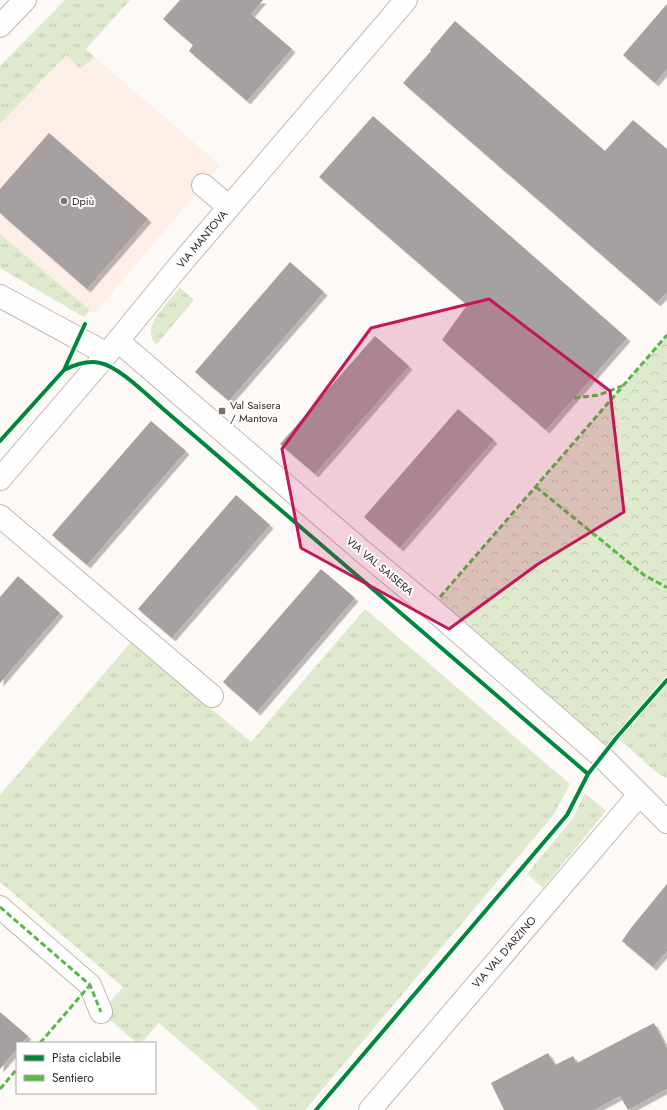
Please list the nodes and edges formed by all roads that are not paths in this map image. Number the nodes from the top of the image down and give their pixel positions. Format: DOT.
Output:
graph roads {
  1 [pos="25,0"];
  2 [pos="406,0"];
  3 [pos="0,26"];
  4 [pos="203,185"];
  5 [pos="229,207"];
  6 [pos="0,296"];
  7 [pos="112,347"];
  8 [pos="0,479"];
  9 [pos="0,516"];
  10 [pos="212,696"];
  11 [pos="639,795"];
  12 [pos="667,822"];
  13 [pos="0,907"];
  14 [pos="101,1012"];
  15 [pos="376,1107"];
  1 -- 3 [label="street"];
  2 -- 5 [label="street, VIA MANTOVA"];
  4 -- 5 [label="street"];
  5 -- 7 [label="street, VIA MANTOVA"];
  6 -- 7 [label="street, VIA VAL SAISERA"];
  7 -- 8 [label="street, VIA MANTOVA"];
  7 -- 11 [label="street, VIA VAL SAISERA"];
  9 -- 10 [label="street"];
  11 -- 12 [label="street, VIA VAL SAISERA"];
  11 -- 15 [label="street, VIA VAL D'ARZINO"];
  13 -- 14 [label="street"];
}
